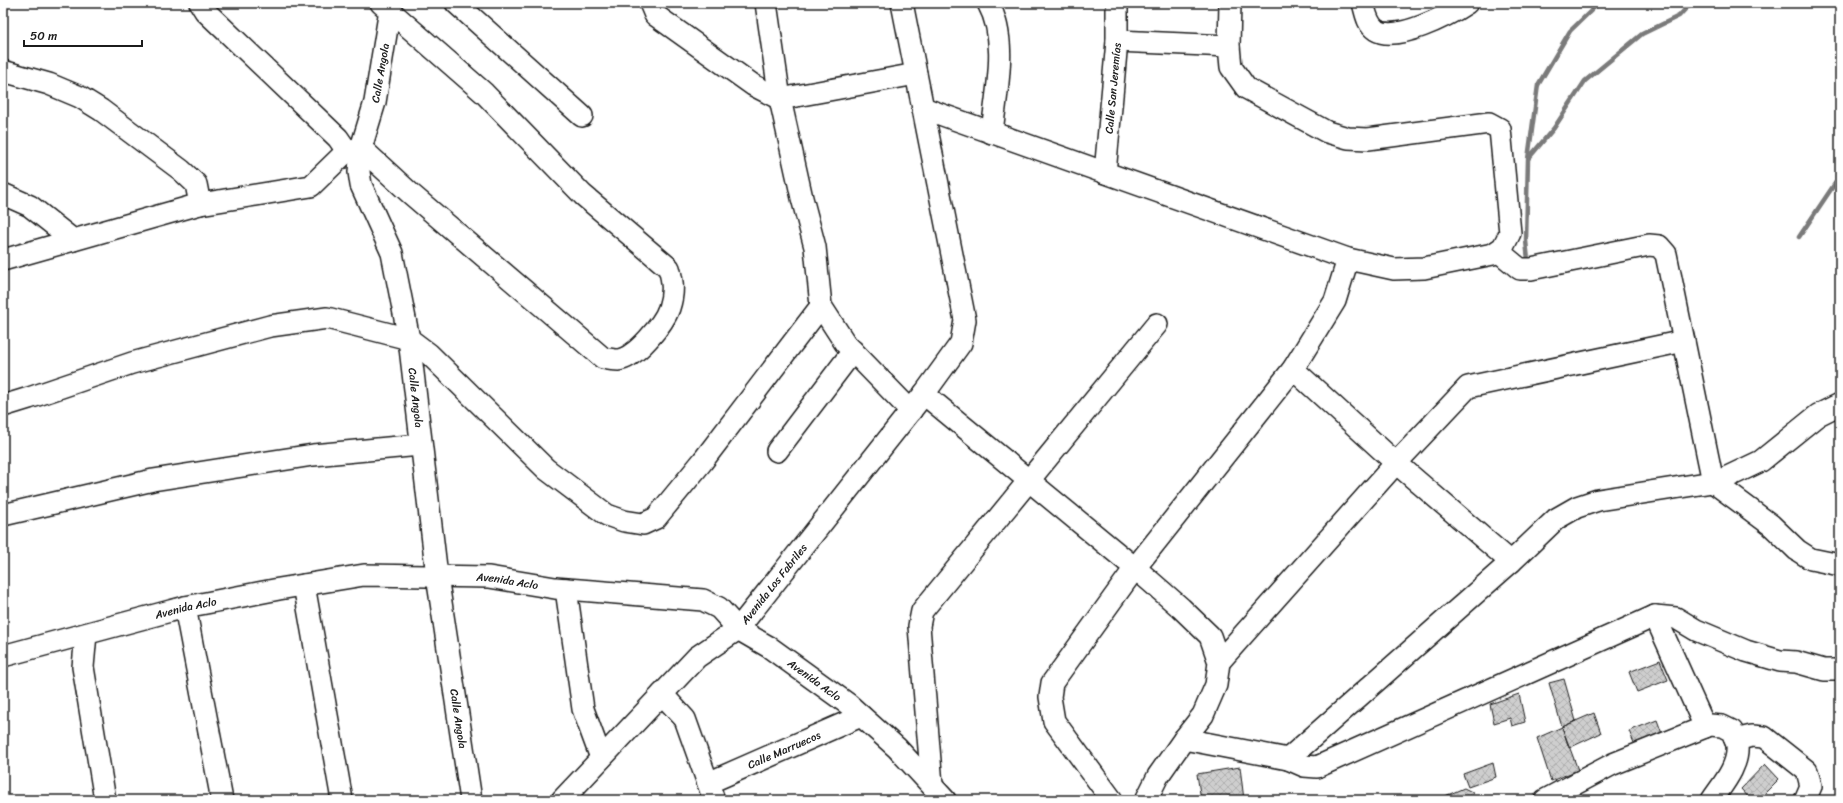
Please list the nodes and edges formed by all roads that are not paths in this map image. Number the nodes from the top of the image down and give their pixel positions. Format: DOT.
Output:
graph roads {
  1 [pos="200,3"];
  2 [pos="456,3"];
  3 [pos="766,3"];
  4 [pos="902,3"];
  5 [pos="988,3"];
  6 [pos="1117,3"];
  7 [pos="1230,3"];
  8 [pos="1363,3"];
  9 [pos="1467,3"];
  10 [pos="387,5"];
  11 [pos="649,7"];
  12 [pos="1117,41"];
  13 [pos="1229,46"];
  14 [pos="3,71"];
  15 [pos="916,74"];
  16 [pos="780,99"];
  17 [pos="923,108"];
  18 [pos="582,116"];
  19 [pos="992,133"];
  20 [pos="354,150"];
  21 [pos="1105,173"];
  22 [pos="3,194"];
  23 [pos="200,204"];
  24 [pos="73,240"];
  25 [pos="1498,250"];
  26 [pos="1348,259"];
  27 [pos="3,260"];
  28 [pos="821,306"];
  29 [pos="1157,324"];
  30 [pos="409,339"];
  31 [pos="1684,341"];
  32 [pos="853,351"];
  33 [pos="1293,369"];
  34 [pos="924,394"];
  35 [pos="1840,404"];
  36 [pos="3,406"];
  37 [pos="911,411"];
  38 [pos="420,445"];
  39 [pos="777,451"];
  40 [pos="1396,463"];
  41 [pos="1028,481"];
  42 [pos="1713,482"];
  43 [pos="3,515"];
  44 [pos="1511,562"];
  45 [pos="1840,565"];
  46 [pos="1135,568"];
  47 [pos="437,576"];
  48 [pos="304,585"];
  49 [pos="566,589"];
  50 [pos="185,607"];
  51 [pos="1655,616"];
  52 [pos="738,629"];
  53 [pos="86,634"];
  54 [pos="1210,636"];
  55 [pos="1238,641"];
  56 [pos="3,656"];
  57 [pos="1219,662"];
  58 [pos="1840,670"];
  59 [pos="662,694"];
  60 [pos="861,716"];
  61 [pos="1705,727"];
  62 [pos="1184,739"];
  63 [pos="1735,740"];
  64 [pos="601,758"];
  65 [pos="1288,759"];
  66 [pos="711,792"];
  67 [pos="938,793"];
  68 [pos="571,796"];
  69 [pos="105,800"];
  70 [pos="222,800"];
  71 [pos="342,800"];
  72 [pos="470,800"];
  73 [pos="1112,800"];
  74 [pos="1146,800"];
  75 [pos="1545,800"];
  76 [pos="1712,800"];
  77 [pos="1805,800"];
  1 -- 20 [label="street"];
  2 -- 18 [label="street"];
  3 -- 16 [label="street"];
  4 -- 15 [label="street"];
  5 -- 19 [label="street"];
  6 -- 12 [label="street, Calle San Jeremías"];
  7 -- 13 [label="street"];
  8 -- 9 [label="street"];
  10 -- 20 [label="street, Calle Angola"];
  10 -- 20 [label="street"];
  11 -- 16 [label="street"];
  12 -- 13 [label="street"];
  12 -- 21 [label="street, Calle San Jeremías"];
  13 -- 25 [label="street"];
  14 -- 23 [label="street"];
  15 -- 16 [label="street"];
  15 -- 17 [label="street"];
  16 -- 28 [label="street"];
  17 -- 19 [label="street"];
  17 -- 34 [label="street, Avenida Los Fabriles"];
  19 -- 21 [label="street"];
  20 -- 23 [label="street"];
  20 -- 30 [label="street, Calle Angola"];
  21 -- 26 [label="street"];
  22 -- 24 [label="street"];
  23 -- 24 [label="street"];
  24 -- 27 [label="street"];
  25 -- 26 [label="street"];
  25 -- 31 [label="street"];
  26 -- 33 [label="street"];
  28 -- 30 [label="street"];
  28 -- 32 [label="street"];
  29 -- 41 [label="street"];
  30 -- 36 [label="street"];
  30 -- 38 [label="street, Calle Angola"];
  31 -- 40 [label="street"];
  31 -- 42 [label="street"];
  32 -- 37 [label="street"];
  32 -- 39 [label="street"];
  33 -- 40 [label="street"];
  33 -- 46 [label="street"];
  34 -- 37 [label="street, Avenida Los Fabriles"];
  34 -- 41 [label="street"];
  35 -- 42 [label="street"];
  37 -- 52 [label="street, Avenida Los Fabriles"];
  38 -- 43 [label="street"];
  38 -- 47 [label="street, Calle Angola"];
  40 -- 44 [label="street"];
  40 -- 55 [label="street"];
  41 -- 46 [label="street"];
  41 -- 67 [label="street"];
  42 -- 44 [label="street"];
  42 -- 45 [label="street"];
  44 -- 65 [label="street"];
  46 -- 54 [label="street"];
  46 -- 73 [label="street"];
  47 -- 48 [label="street, Avenida Aclo"];
  47 -- 49 [label="street, Avenida Aclo"];
  47 -- 72 [label="street, Calle Angola"];
  48 -- 50 [label="street, Avenida Aclo"];
  48 -- 71 [label="street"];
  49 -- 52 [label="street, Avenida Aclo"];
  49 -- 64 [label="street"];
  50 -- 53 [label="street, Avenida Aclo"];
  50 -- 70 [label="street"];
  51 -- 58 [label="street"];
  51 -- 61 [label="street"];
  51 -- 65 [label="street"];
  52 -- 59 [label="street, Avenida Los Fabriles"];
  52 -- 60 [label="street, Avenida Aclo"];
  53 -- 56 [label="street, Avenida Aclo"];
  53 -- 69 [label="street"];
  54 -- 55 [label="street"];
  54 -- 57 [label="street"];
  55 -- 57 [label="street"];
  57 -- 62 [label="street"];
  59 -- 64 [label="street, Avenida Los Fabriles"];
  59 -- 66 [label="street"];
  60 -- 66 [label="street, Calle Marruecos"];
  60 -- 67 [label="street, Avenida Aclo"];
  61 -- 63 [label="street"];
  61 -- 75 [label="street"];
  62 -- 65 [label="street"];
  62 -- 74 [label="street"];
  63 -- 76 [label="street"];
  63 -- 77 [label="street"];
  64 -- 68 [label="street, Avenida Los Fabriles"];
}
